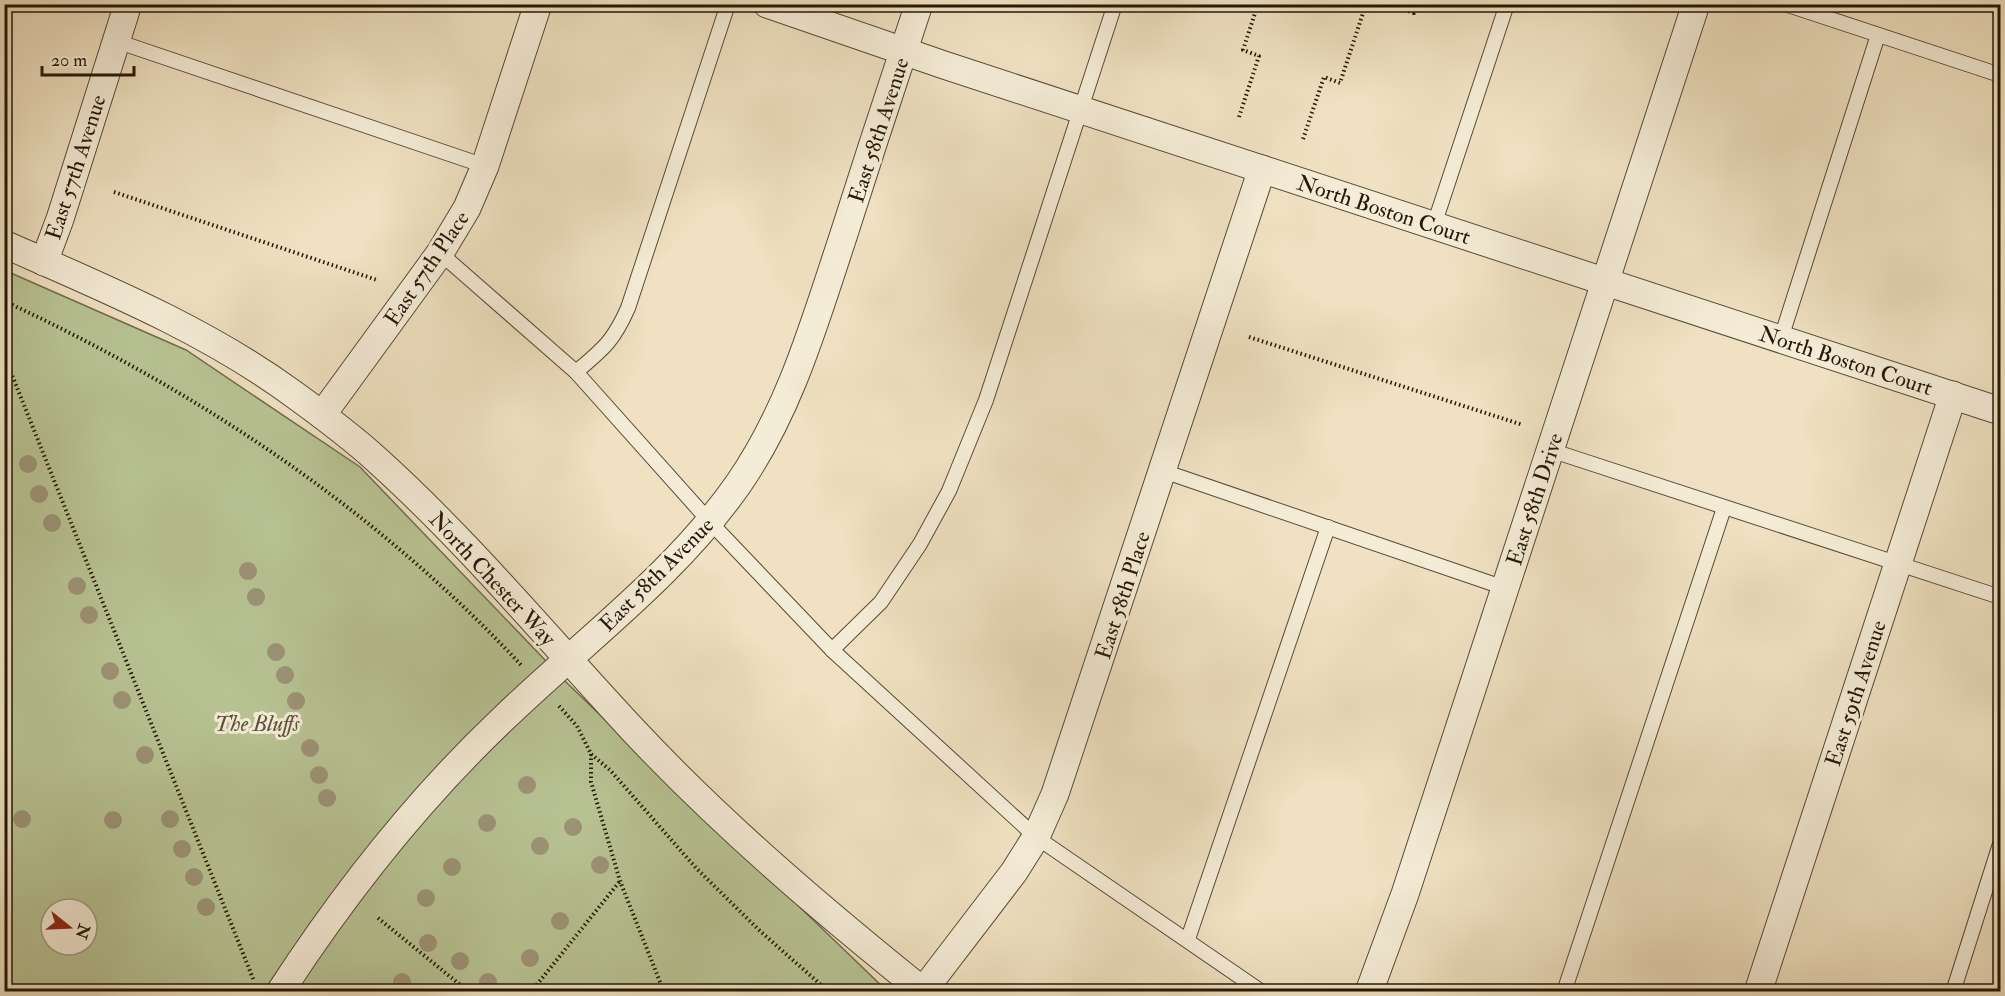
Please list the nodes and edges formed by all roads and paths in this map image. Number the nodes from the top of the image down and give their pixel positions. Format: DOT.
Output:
graph roads {
  1 [pos="128,4"];
  2 [pos="537,4"];
  3 [pos="728,4"];
  4 [pos="767,4"];
  5 [pos="919,4"];
  6 [pos="1115,4"];
  7 [pos="1258,4"];
  8 [pos="1366,4"];
  9 [pos="1387,4"];
  10 [pos="1417,4"];
  11 [pos="1506,4"];
  12 [pos="1696,4"];
  13 [pos="1785,4"];
  14 [pos="1878,35"];
  15 [pos="116,41"];
  16 [pos="904,51"];
  17 [pos="2001,75"];
  18 [pos="1081,108"];
  19 [pos="1239,117"];
  20 [pos="1303,139"];
  21 [pos="485,166"];
  22 [pos="1262,169"];
  23 [pos="114,192"];
  24 [pos="1434,225"];
  25 [pos="4,244"];
  26 [pos="440,253"];
  27 [pos="44,261"];
  28 [pos="377,280"];
  29 [pos="1606,281"];
  30 [pos="4,301"];
  31 [pos="1249,336"];
  32 [pos="1781,338"];
  33 [pos="4,355"];
  34 [pos="576,372"];
  35 [pos="1953,395"];
  36 [pos="2001,411"];
  37 [pos="322,416"];
  38 [pos="1523,425"];
  39 [pos="1550,450"];
  40 [pos="1162,471"];
  41 [pos="1724,508"];
  42 [pos="710,522"];
  43 [pos="1328,527"];
  44 [pos="1898,564"];
  45 [pos="1505,588"];
  46 [pos="2001,597"];
  47 [pos="832,650"];
  48 [pos="512,656"];
  49 [pos="568,658"];
  50 [pos="567,714"];
  51 [pos="591,754"];
  52 [pos="1036,837"];
  53 [pos="2001,844"];
  54 [pos="620,881"];
  55 [pos="378,918"];
  56 [pos="1188,939"];
  57 [pos="254,981"];
  58 [pos="923,991"];
  59 [pos="280,992"];
  60 [pos="469,992"];
  61 [pos="531,992"];
  62 [pos="664,992"];
  63 [pos="829,992"];
  64 [pos="1262,992"];
  65 [pos="1369,992"];
  66 [pos="1564,992"];
  67 [pos="1758,992"];
  68 [pos="1953,992"];
  1 -- 15 [label="street, East 57th Avenue"];
  2 -- 21 [label="street, East 57th Place"];
  3 -- 34 [label="lane"];
  4 -- 16 [label="street, North Boston Court"];
  5 -- 16 [label="street, East 58th Avenue"];
  6 -- 18 [label="lane"];
  7 -- 19 [label="path"];
  8 -- 20 [label="path"];
  9 -- 10 [label="path"];
  11 -- 24 [label="lane"];
  12 -- 29 [label="street, East 58th Drive"];
  13 -- 14 [label="lane"];
  14 -- 17 [label="lane"];
  14 -- 32 [label="lane"];
  15 -- 21 [label="lane"];
  15 -- 27 [label="street, East 57th Avenue"];
  16 -- 18 [label="street, North Boston Court"];
  16 -- 42 [label="street, East 58th Avenue"];
  18 -- 22 [label="street, North Boston Court"];
  18 -- 47 [label="lane"];
  21 -- 26 [label="street, East 57th Place"];
  22 -- 24 [label="street, North Boston Court"];
  22 -- 40 [label="street, East 58th Place"];
  23 -- 28 [label="path"];
  24 -- 29 [label="street, North Boston Court"];
  25 -- 27 [label="street, North Chester Way"];
  26 -- 34 [label="lane"];
  26 -- 37 [label="street, East 57th Place"];
  27 -- 37 [label="street, North Chester Way"];
  29 -- 32 [label="street, North Boston Court"];
  29 -- 39 [label="street, East 58th Drive"];
  30 -- 48 [label="path"];
  31 -- 38 [label="path"];
  32 -- 35 [label="street, North Boston Court"];
  33 -- 57 [label="path"];
  34 -- 42 [label="lane"];
  35 -- 36 [label="street, North Boston Court"];
  35 -- 44 [label="street, East 59th Avenue"];
  37 -- 49 [label="street, North Chester Way"];
  39 -- 41 [label="lane"];
  39 -- 45 [label="street, East 58th Drive"];
  40 -- 43 [label="lane"];
  40 -- 52 [label="street, East 58th Place"];
  41 -- 44 [label="lane"];
  41 -- 66 [label="lane"];
  42 -- 47 [label="lane"];
  42 -- 49 [label="street, East 58th Avenue"];
  43 -- 45 [label="lane"];
  43 -- 56 [label="lane"];
  44 -- 46 [label="lane"];
  44 -- 67 [label="street, East 59th Avenue"];
  45 -- 65 [label="street, East 58th Drive"];
  47 -- 52 [label="lane"];
  49 -- 58 [label="street, North Chester Way"];
  49 -- 59 [label="street, East 58th Avenue"];
  50 -- 51 [label="path"];
  51 -- 54 [label="path"];
  51 -- 63 [label="path"];
  52 -- 56 [label="lane"];
  52 -- 58 [label="street, East 58th Place"];
  53 -- 68 [label="lane"];
  54 -- 61 [label="path"];
  54 -- 62 [label="path"];
  55 -- 60 [label="path"];
  56 -- 64 [label="lane"];
}
